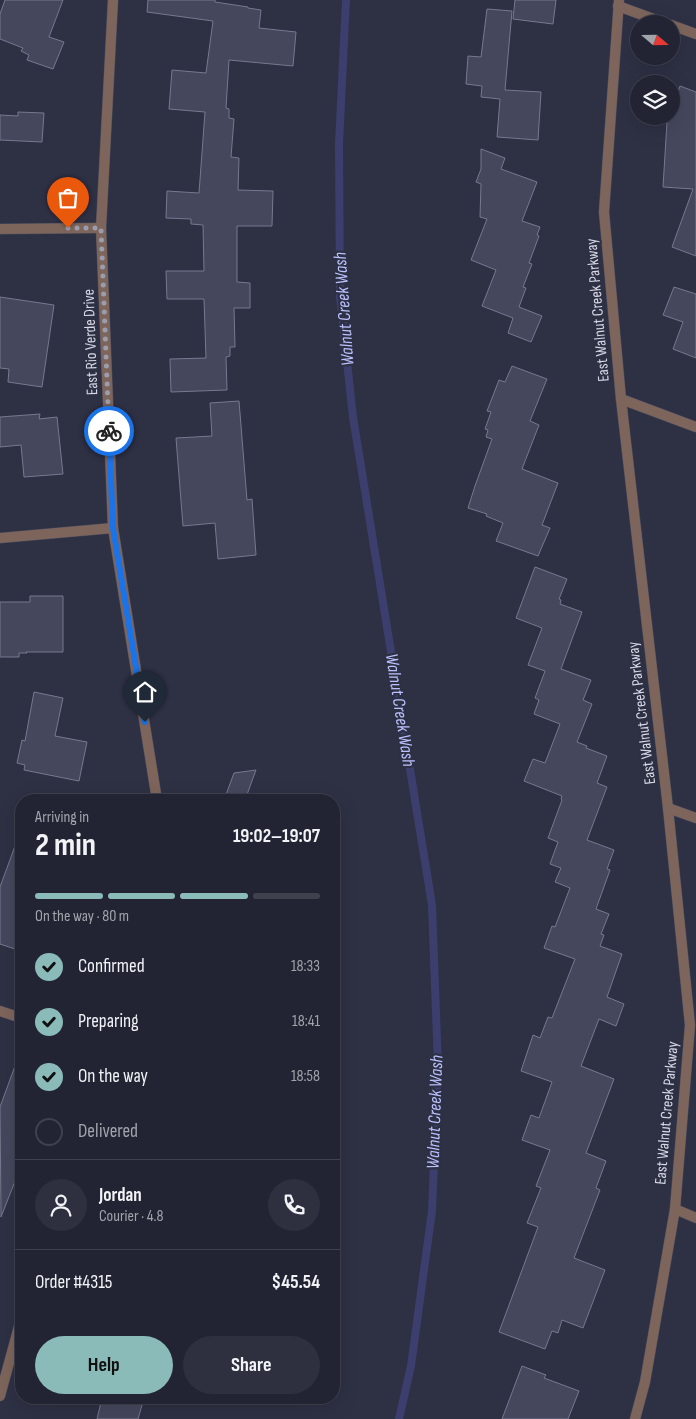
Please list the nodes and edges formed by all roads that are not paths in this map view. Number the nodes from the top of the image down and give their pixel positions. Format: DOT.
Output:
graph roads {
  1 [pos="113,0"];
  2 [pos="618,3"];
  3 [pos="646,15"];
  4 [pos="680,28"];
  5 [pos="696,34"];
  6 [pos="101,228"];
  7 [pos="0,229"];
  8 [pos="621,399"];
  9 [pos="696,428"];
  10 [pos="113,528"];
  11 [pos="0,538"];
  12 [pos="157,794"];
  13 [pos="668,808"];
  14 [pos="696,818"];
  15 [pos="0,1011"];
  16 [pos="15,1016"];
  17 [pos="674,1209"];
  18 [pos="696,1218"];
  19 [pos="15,1341"];
  20 [pos="0,1396"];
  21 [pos="635,1419"];
  1 -- 6 [label="street, East Rio Verde Drive"];
  2 -- 3 [label="street"];
  2 -- 8 [label="street, East Walnut Creek Parkway"];
  4 -- 5 [label="street"];
  6 -- 7 [label="street"];
  6 -- 10 [label="street, East Rio Verde Drive"];
  8 -- 9 [label="street"];
  8 -- 13 [label="street, East Walnut Creek Parkway"];
  10 -- 11 [label="street"];
  10 -- 12 [label="street, East Rio Verde Drive"];
  13 -- 14 [label="street"];
  13 -- 17 [label="street, East Walnut Creek Parkway"];
  15 -- 16 [label="street"];
  17 -- 18 [label="street"];
  17 -- 21 [label="street, East Walnut Creek Parkway"];
  19 -- 20 [label="street"];
}
